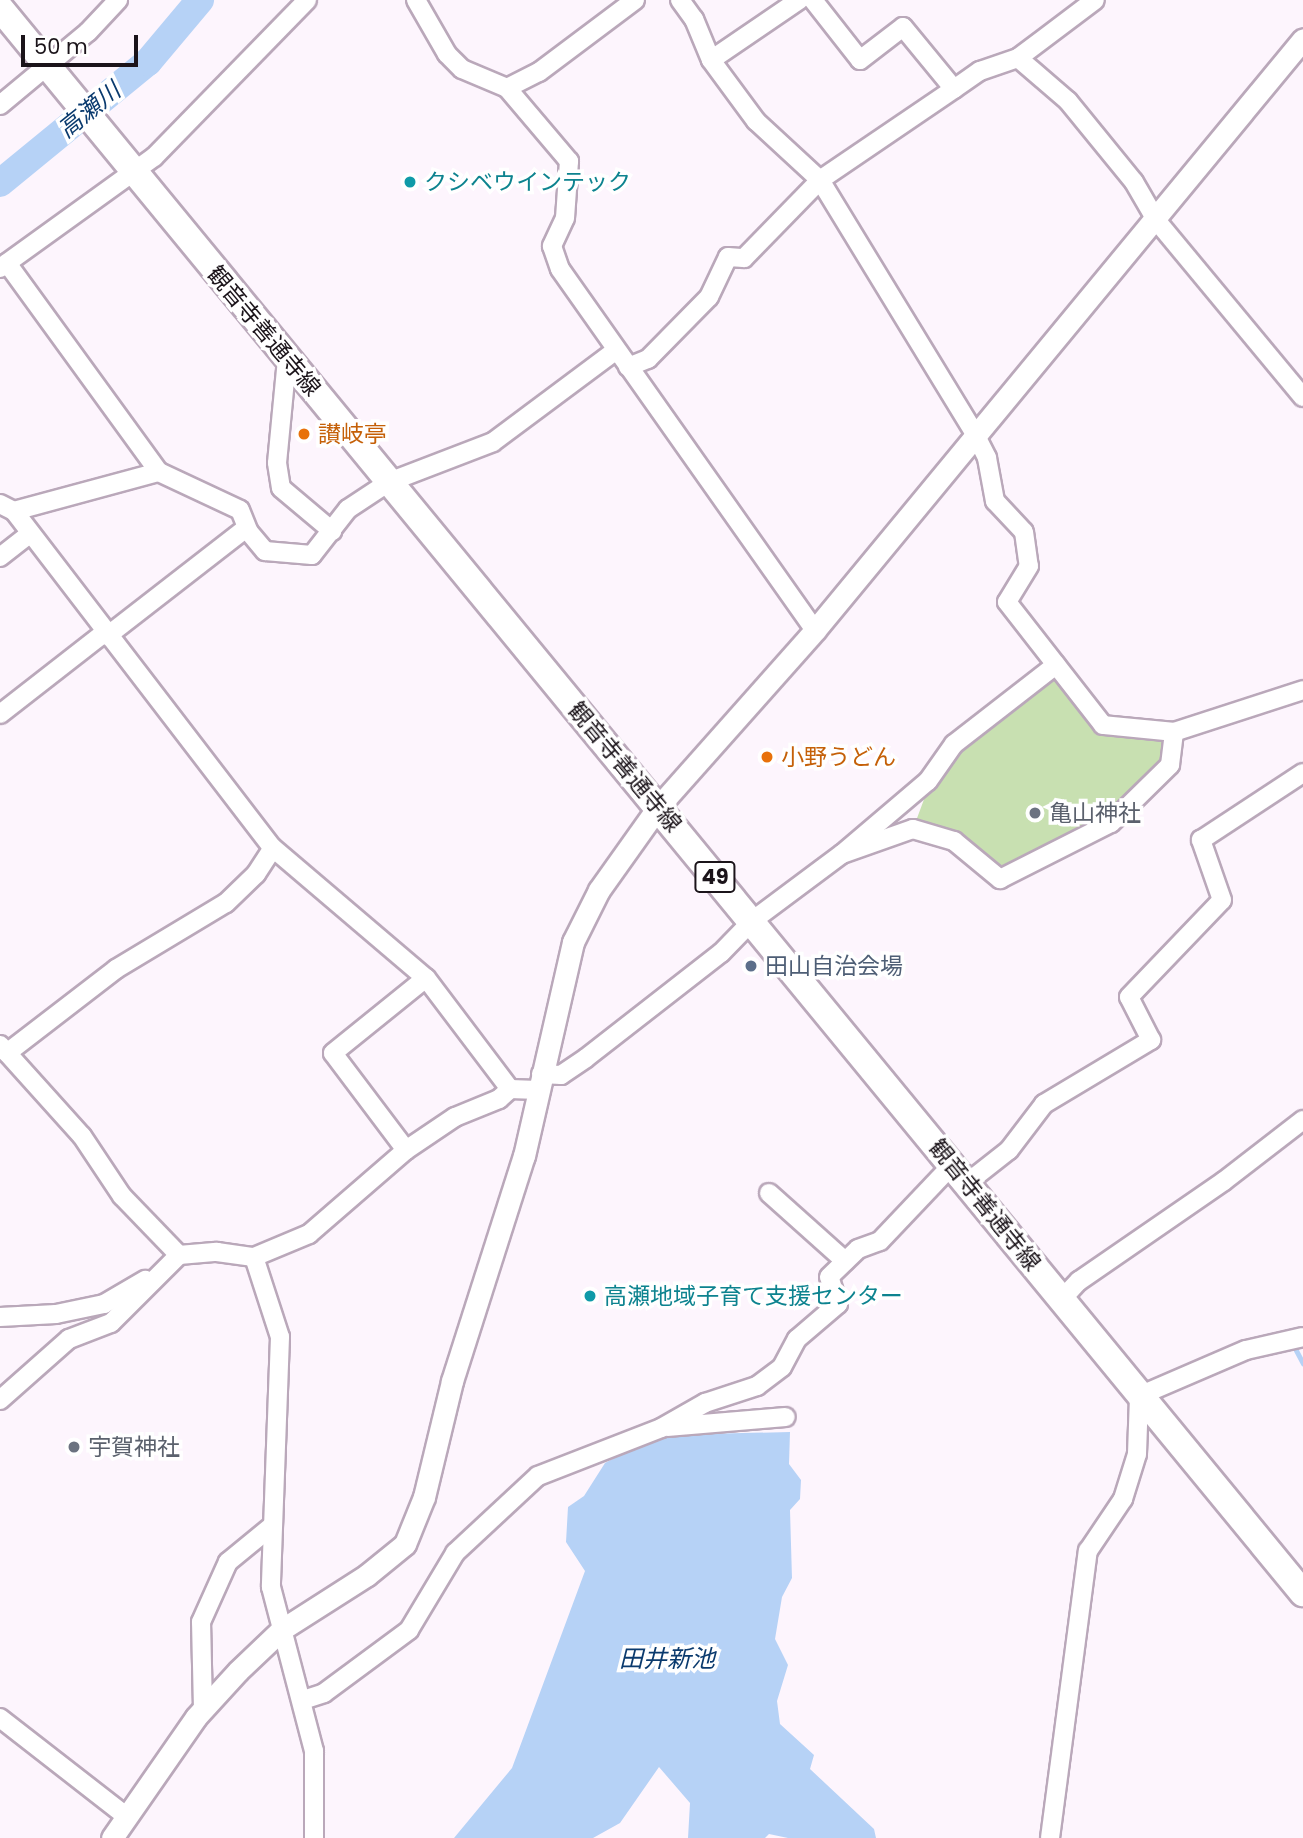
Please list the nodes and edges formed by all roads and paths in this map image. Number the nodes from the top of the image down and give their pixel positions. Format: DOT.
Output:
graph roads {
  1 [pos="118,0"];
  2 [pos="307,0"];
  3 [pos="416,0"];
  4 [pos="635,0"];
  5 [pos="680,0"];
  6 [pos="799,0"];
  7 [pos="813,0"];
  8 [pos="1095,0"];
  9 [pos="3,18"];
  10 [pos="1303,39"];
  11 [pos="1018,58"];
  12 [pos="711,60"];
  13 [pos="48,67"];
  14 [pos="507,89"];
  15 [pos="954,89"];
  16 [pos="0,105"];
  17 [pos="129,167"];
  18 [pos="820,180"];
  19 [pos="1156,220"];
  20 [pos="3,266"];
  21 [pos="615,351"];
  22 [pos="287,359"];
  23 [pos="628,367"];
  24 [pos="1303,397"];
  25 [pos="975,434"];
  26 [pos="159,472"];
  27 [pos="389,482"];
  28 [pos="7,507"];
  29 [pos="246,528"];
  30 [pos="332,531"];
  31 [pos="29,534"];
  32 [pos="0,557"];
  33 [pos="815,630"];
  34 [pos="105,635"];
  35 [pos="1056,665"];
  36 [pos="1303,690"];
  37 [pos="0,714"];
  38 [pos="1174,732"];
  39 [pos="1303,773"];
  40 [pos="658,807"];
  41 [pos="273,848"];
  42 [pos="842,854"];
  43 [pos="751,921"];
  44 [pos="426,978"];
  45 [pos="3,1049"];
  46 [pos="540,1082"];
  47 [pos="510,1089"];
  48 [pos="1303,1120"];
  49 [pos="405,1150"];
  50 [pos="959,1174"];
  51 [pos="769,1192"];
  52 [pos="179,1255"];
  53 [pos="254,1257"];
  54 [pos="845,1261"];
  55 [pos="160,1272"];
  56 [pos="1062,1299"];
  57 [pos="0,1317"];
  58 [pos="1303,1338"];
  59 [pos="1139,1396"];
  60 [pos="0,1400"];
  61 [pos="786,1417"];
  62 [pos="661,1428"];
  63 [pos="273,1525"];
  64 [pos="1303,1592"];
  65 [pos="281,1630"];
  66 [pos="303,1700"];
  67 [pos="203,1709"];
  68 [pos="0,1718"];
  69 [pos="127,1817"];
  70 [pos="112,1838"];
  71 [pos="314,1838"];
  72 [pos="1050,1838"];
  1 -- 13 [label="street"];
  2 -- 17 [label="street"];
  3 -- 14 [label="street"];
  4 -- 14 [label="street"];
  5 -- 12 [label="street"];
  6 -- 12 [label="street"];
  7 -- 15 [label="street"];
  8 -- 11 [label="street"];
  9 -- 13 [label="main road, 観音寺善通寺線 / 49"];
  10 -- 19 [label="street"];
  11 -- 15 [label="street"];
  11 -- 19 [label="street"];
  12 -- 18 [label="street"];
  13 -- 16 [label="street"];
  13 -- 17 [label="main road, 観音寺善通寺線 / 49"];
  14 -- 21 [label="street"];
  15 -- 18 [label="street"];
  17 -- 20 [label="street"];
  17 -- 22 [label="main road, 観音寺善通寺線 / 49"];
  18 -- 23 [label="street"];
  18 -- 25 [label="street"];
  19 -- 24 [label="street"];
  19 -- 25 [label="street"];
  20 -- 26 [label="street"];
  21 -- 23 [label="street"];
  21 -- 27 [label="street"];
  22 -- 27 [label="main road, 観音寺善通寺線 / 49"];
  22 -- 30 [label="street"];
  23 -- 33 [label="street"];
  25 -- 33 [label="street"];
  25 -- 35 [label="street"];
  26 -- 28 [label="street"];
  26 -- 29 [label="street"];
  27 -- 30 [label="street"];
  27 -- 40 [label="main road, 観音寺善通寺線 / 49"];
  28 -- 31 [label="street"];
  29 -- 30 [label="street"];
  29 -- 34 [label="street"];
  31 -- 32 [label="street"];
  31 -- 34 [label="street"];
  33 -- 40 [label="street"];
  34 -- 37 [label="street"];
  34 -- 41 [label="street"];
  35 -- 38 [label="street"];
  35 -- 42 [label="street"];
  36 -- 38 [label="street"];
  38 -- 42 [label="street"];
  39 -- 50 [label="street"];
  40 -- 43 [label="main road, 観音寺善通寺線 / 49"];
  40 -- 46 [label="street"];
  41 -- 44 [label="street"];
  41 -- 45 [label="street"];
  42 -- 43 [label="street"];
  43 -- 46 [label="street"];
  43 -- 50 [label="main road, 観音寺善通寺線 / 49"];
  44 -- 47 [label="street"];
  44 -- 49 [label="street"];
  45 -- 52 [label="street"];
  46 -- 47 [label="street"];
  46 -- 65 [label="street"];
  47 -- 49 [label="street"];
  48 -- 56 [label="street"];
  49 -- 53 [label="street"];
  50 -- 54 [label="street"];
  50 -- 56 [label="main road, 観音寺善通寺線 / 49"];
  51 -- 54 [label="street"];
  52 -- 53 [label="street"];
  52 -- 55 [label="street"];
  53 -- 63 [label="street"];
  54 -- 62 [label="street"];
  55 -- 57 [label="street"];
  55 -- 60 [label="street"];
  56 -- 59 [label="main road, 観音寺善通寺線 / 49"];
  58 -- 59 [label="street"];
  59 -- 64 [label="main road, 観音寺善通寺線 / 49"];
  59 -- 72 [label="street"];
  61 -- 62 [label="street"];
  62 -- 66 [label="street"];
  63 -- 65 [label="street"];
  63 -- 67 [label="street"];
  65 -- 66 [label="street"];
  65 -- 67 [label="street"];
  66 -- 71 [label="street"];
  67 -- 69 [label="street"];
  68 -- 69 [label="street"];
  69 -- 70 [label="street"];
}
